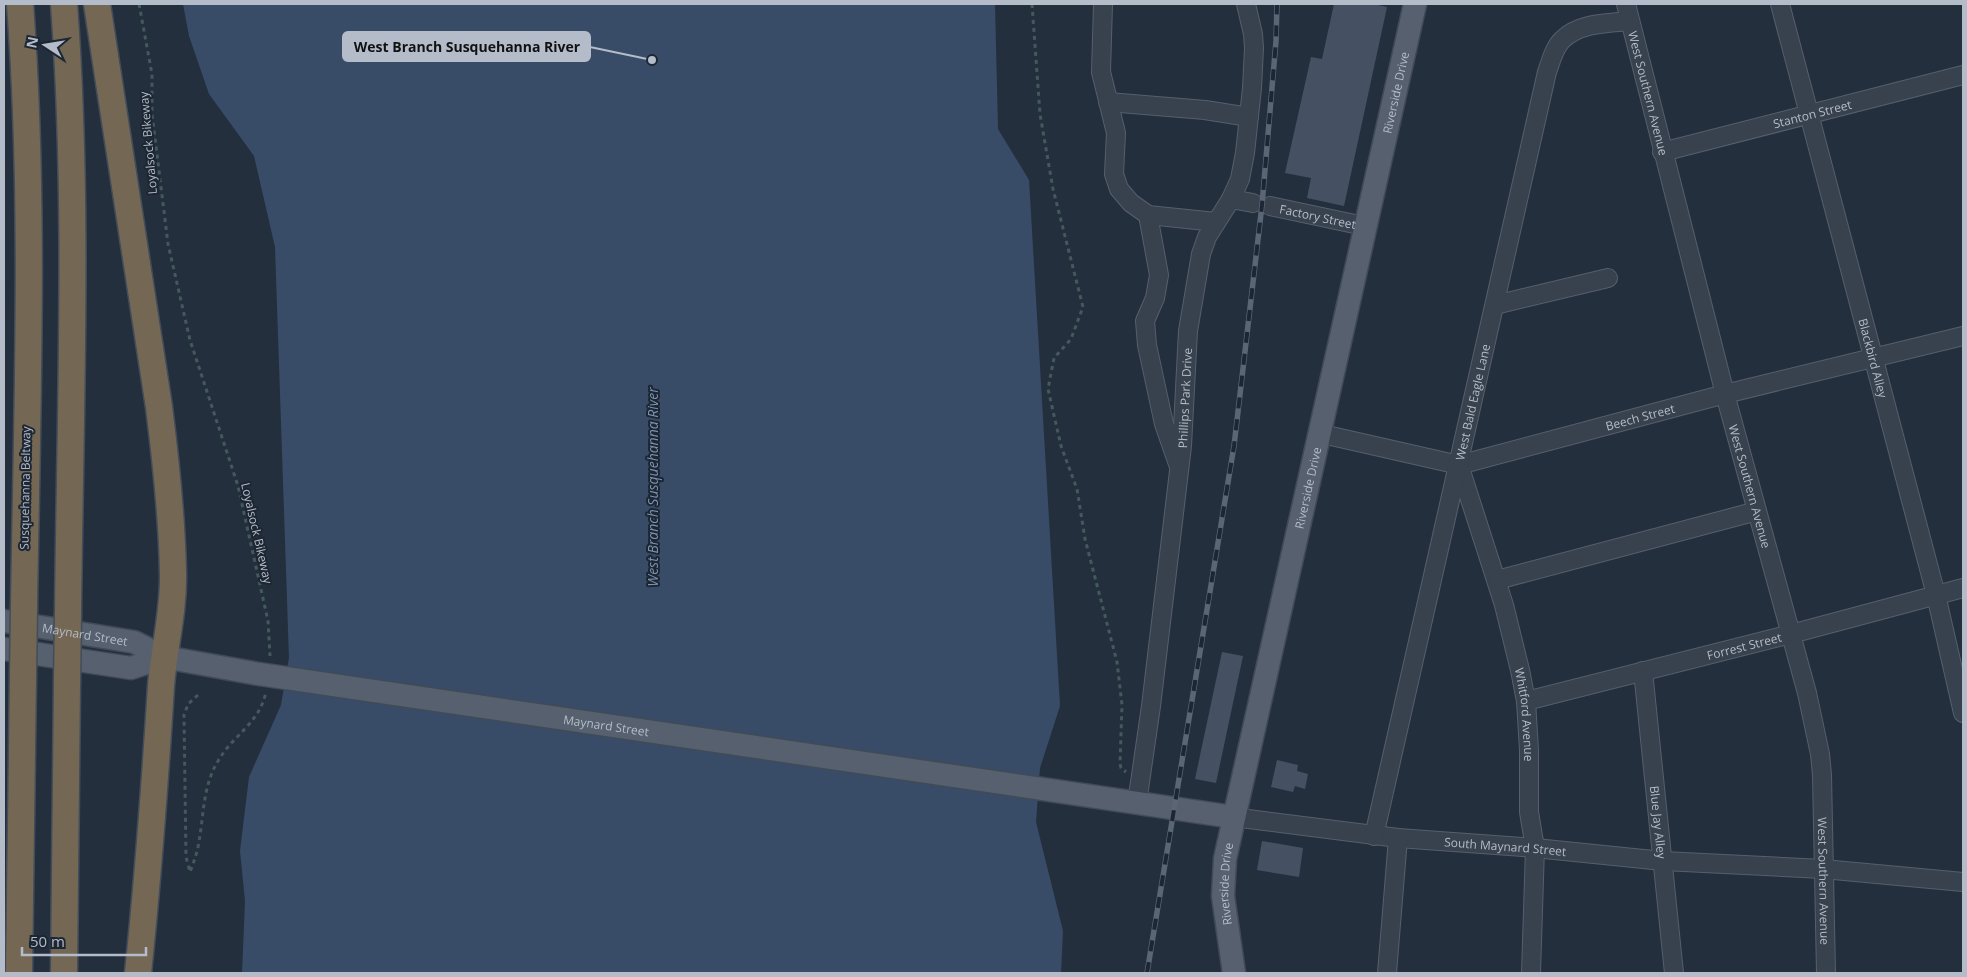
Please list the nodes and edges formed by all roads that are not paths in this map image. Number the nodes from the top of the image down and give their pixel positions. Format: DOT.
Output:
graph roads {
  1 [pos="20,4"];
  2 [pos="64,4"];
  3 [pos="97,4"];
  4 [pos="1103,4"];
  5 [pos="1246,4"];
  6 [pos="1415,4"];
  7 [pos="1780,4"];
  8 [pos="1628,12"];
  9 [pos="1963,75"];
  10 [pos="1108,102"];
  11 [pos="1808,115"];
  12 [pos="1249,117"];
  13 [pos="1662,152"];
  14 [pos="1231,199"];
  15 [pos="1253,203"];
  16 [pos="1270,206"];
  17 [pos="1148,215"];
  18 [pos="1216,222"];
  19 [pos="1364,226"];
  20 [pos="1608,278"];
  21 [pos="1495,306"];
  22 [pos="1963,336"];
  23 [pos="1873,360"];
  24 [pos="1725,394"];
  25 [pos="1318,434"];
  26 [pos="1458,464"];
  27 [pos="1179,470"];
  28 [pos="1757,511"];
  29 [pos="1497,580"];
  30 [pos="1963,588"];
  31 [pos="1936,595"];
  32 [pos="14,614"];
  33 [pos="1791,634"];
  34 [pos="4,648"];
  35 [pos="164,657"];
  36 [pos="1643,671"];
  37 [pos="1526,701"];
  38 [pos="1963,713"];
  39 [pos="1050,790"];
  40 [pos="1136,803"];
  41 [pos="1233,817"];
  42 [pos="1374,836"];
  43 [pos="1398,838"];
  44 [pos="1534,848"];
  45 [pos="1664,861"];
  46 [pos="1823,869"];
  47 [pos="1963,882"];
  48 [pos="19,973"];
  49 [pos="64,973"];
  50 [pos="138,973"];
  51 [pos="1234,973"];
  52 [pos="1387,973"];
  53 [pos="1531,973"];
  54 [pos="1674,973"];
  55 [pos="1826,973"];
  1 -- 32 [label="highway, Susquehanna Beltway"];
  2 -- 49 [label="highway, bridge"];
  3 -- 35 [label="highway"];
  4 -- 10 [label="street"];
  5 -- 12 [label="street, Phillips Park Drive"];
  6 -- 19 [label="main road, Riverside Drive"];
  7 -- 11 [label="street, Blackbird Alley"];
  8 -- 13 [label="street, West Southern Avenue"];
  8 -- 21 [label="street, West Bald Eagle Lane"];
  9 -- 11 [label="street, Stanton Street"];
  10 -- 12 [label="street"];
  10 -- 17 [label="street"];
  11 -- 13 [label="street, Stanton Street"];
  11 -- 23 [label="street, Blackbird Alley"];
  12 -- 14 [label="street, Phillips Park Drive"];
  13 -- 24 [label="street, West Southern Avenue"];
  14 -- 15 [label="street"];
  14 -- 18 [label="street, Phillips Park Drive"];
  16 -- 19 [label="street, Factory Street"];
  17 -- 18 [label="street"];
  17 -- 27 [label="street"];
  18 -- 27 [label="street, Phillips Park Drive"];
  19 -- 25 [label="main road, Riverside Drive"];
  20 -- 21 [label="street"];
  21 -- 26 [label="street, West Bald Eagle Lane"];
  22 -- 23 [label="street, Beech Street"];
  23 -- 24 [label="street, Beech Street"];
  23 -- 31 [label="street, Blackbird Alley"];
  24 -- 26 [label="street, Beech Street"];
  24 -- 28 [label="street, West Southern Avenue"];
  25 -- 26 [label="street, Beech Street"];
  25 -- 41 [label="main road, Riverside Drive"];
  26 -- 29 [label="street, Whitford Avenue"];
  26 -- 42 [label="street, West Bald Eagle Lane"];
  27 -- 40 [label="street, Phillips Park Drive"];
  28 -- 29 [label="street"];
  28 -- 33 [label="street, West Southern Avenue"];
  29 -- 37 [label="street, Whitford Avenue"];
  30 -- 31 [label="street, Forrest Street"];
  31 -- 33 [label="street, Forrest Street"];
  31 -- 38 [label="street, Blackbird Alley"];
  32 -- 35 [label="main road, Maynard Street"];
  32 -- 48 [label="highway, Susquehanna Beltway, bridge"];
  33 -- 36 [label="street, Forrest Street"];
  33 -- 46 [label="street, West Southern Avenue"];
  34 -- 35 [label="main road, Maynard Street"];
  35 -- 39 [label="main road, Maynard Street, bridge"];
  35 -- 50 [label="highway"];
  36 -- 37 [label="street, Forrest Street"];
  36 -- 45 [label="street, Blue Jay Alley"];
  37 -- 44 [label="street, Whitford Avenue"];
  39 -- 40 [label="main road, South Maynard Street"];
  40 -- 41 [label="main road, South Maynard Street"];
  41 -- 42 [label="street, South Maynard Street"];
  41 -- 51 [label="main road, Riverside Drive"];
  42 -- 43 [label="street, South Maynard Street"];
  43 -- 44 [label="street, South Maynard Street"];
  43 -- 52 [label="street"];
  44 -- 45 [label="street, South Maynard Street"];
  44 -- 53 [label="street, Whitford Avenue"];
  45 -- 46 [label="street, South Maynard Street"];
  45 -- 54 [label="street, Blue Jay Alley"];
  46 -- 47 [label="street, South Maynard Street"];
  46 -- 55 [label="street, West Southern Avenue"];
}
